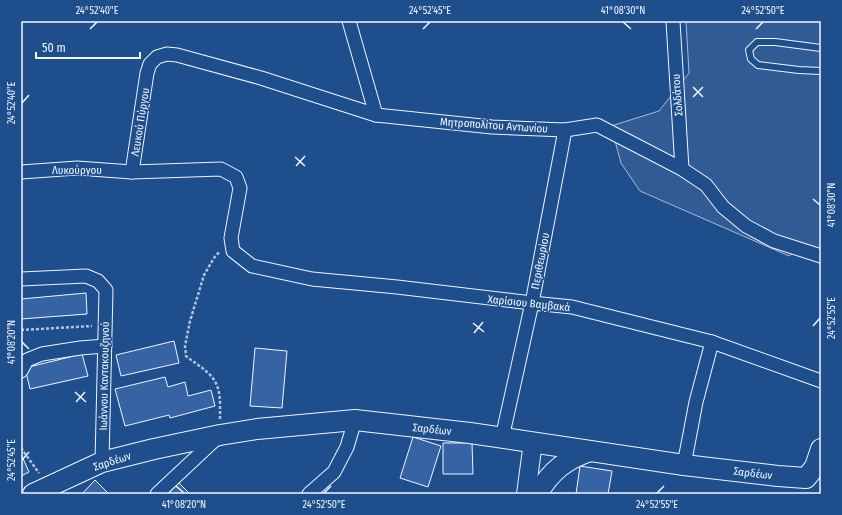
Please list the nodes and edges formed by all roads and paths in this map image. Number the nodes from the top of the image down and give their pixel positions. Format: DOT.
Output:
graph roads {
  1 [pos="349,21"];
  2 [pos="673,21"];
  3 [pos="821,48"];
  4 [pos="821,71"];
  5 [pos="147,73"];
  6 [pos="376,115"];
  7 [pos="565,130"];
  8 [pos="682,169"];
  9 [pos="21,172"];
  10 [pos="132,172"];
  11 [pos="232,245"];
  12 [pos="821,256"];
  13 [pos="21,279"];
  14 [pos="532,303"];
  15 [pos="105,326"];
  16 [pos="21,330"];
  17 [pos="712,342"];
  18 [pos="105,346"];
  19 [pos="24,366"];
  20 [pos="821,381"];
  21 [pos="355,420"];
  22 [pos="220,435"];
  23 [pos="502,438"];
  24 [pos="539,443"];
  25 [pos="21,448"];
  26 [pos="821,449"];
  27 [pos="590,451"];
  28 [pos="102,462"];
  29 [pos="684,465"];
  30 [pos="813,479"];
  31 [pos="41,490"];
  32 [pos="157,494"];
  33 [pos="309,494"];
  34 [pos="534,494"];
  1 -- 6 [label="street"];
  2 -- 8 [label="street, Σολδάτου"];
  3 -- 4 [label="lane"];
  5 -- 6 [label="street, Μητροπολίτου Αντωνίου"];
  5 -- 10 [label="street, Λευκού Πύργου"];
  6 -- 7 [label="street, Μητροπολίτου Αντωνίου"];
  7 -- 8 [label="street, Μητροπολίτου Αντωνίου"];
  7 -- 14 [label="street, Περιθεωρίου"];
  8 -- 12 [label="street, Μητροπολίτου Αντωνίου"];
  9 -- 10 [label="street, Λυκούργου"];
  10 -- 11 [label="street, Λυκούργου"];
  11 -- 14 [label="street, Χαρίσιου Βαμβακά"];
  11 -- 22 [label="path"];
  13 -- 15 [label="street, Ιωάννου Καντακουζηνού"];
  14 -- 17 [label="street, Χαρίσιου Βαμβακά"];
  14 -- 23 [label="street, Περιθεωρίου"];
  15 -- 16 [label="path"];
  15 -- 18 [label="street, Ιωάννου Καντακουζηνού"];
  17 -- 20 [label="street, Χαρίσιου Βαμβακά"];
  17 -- 29 [label="street"];
  18 -- 19 [label="street"];
  18 -- 28 [label="street, Ιωάννου Καντακουζηνού"];
  21 -- 22 [label="main road, Σαρδέων"];
  21 -- 23 [label="main road, Σαρδέων"];
  21 -- 33 [label="street"];
  22 -- 28 [label="main road, Σαρδέων"];
  22 -- 32 [label="street"];
  23 -- 24 [label="main road, Σαρδέων"];
  24 -- 27 [label="main road, Σαρδέων"];
  24 -- 34 [label="street"];
  25 -- 31 [label="path"];
  26 -- 30 [label="main road, Σαρδέων"];
  27 -- 29 [label="main road, Σαρδέων"];
  27 -- 34 [label="main road"];
  28 -- 31 [label="main road, Σαρδέων"];
  29 -- 30 [label="main road, Σαρδέων"];
}
